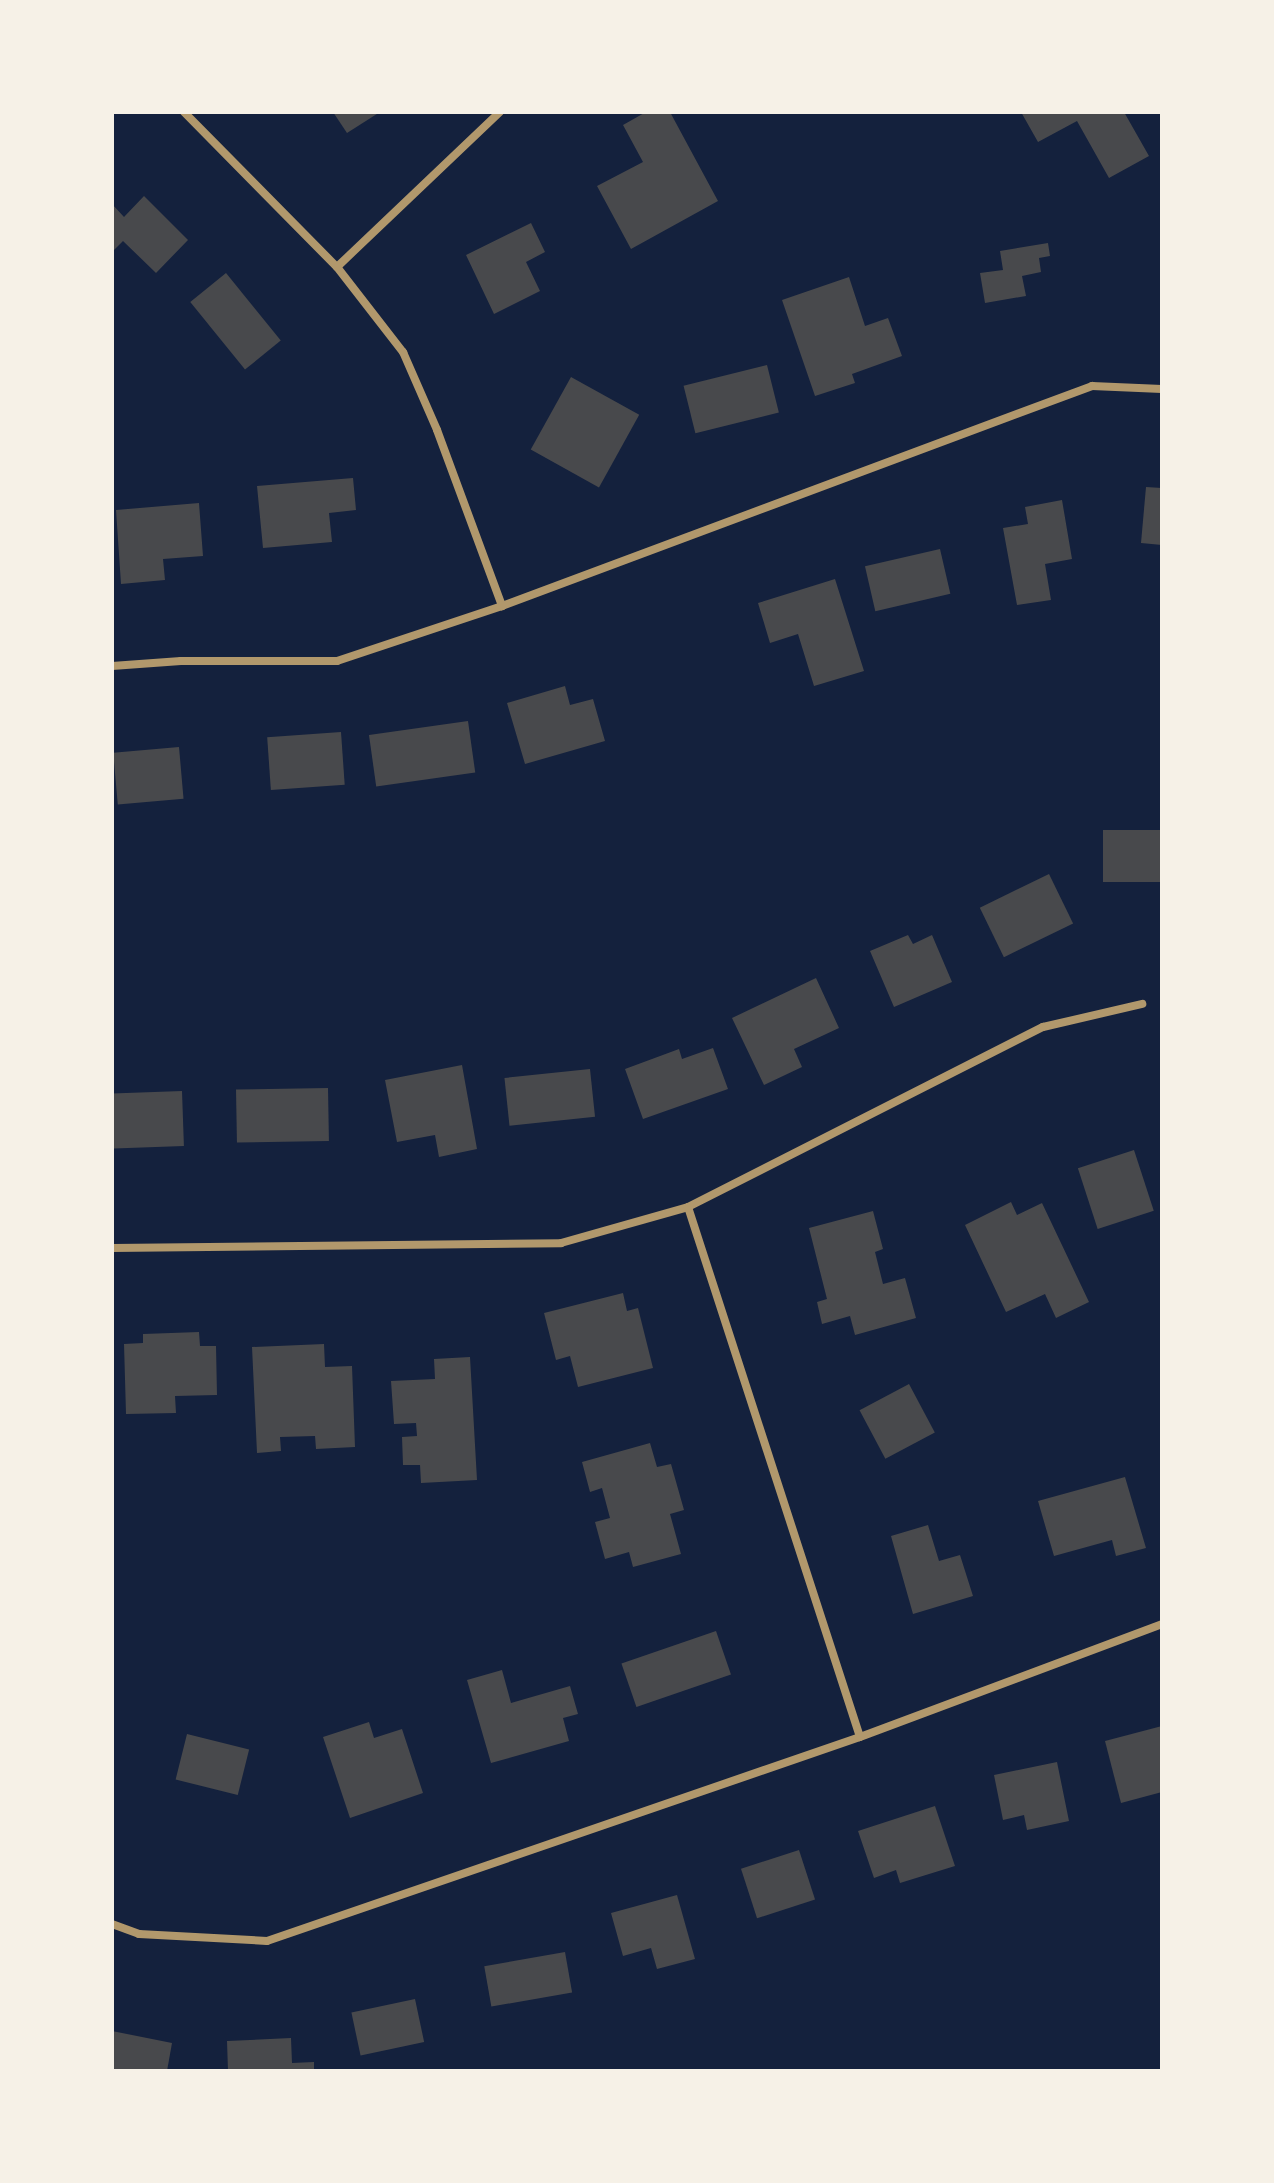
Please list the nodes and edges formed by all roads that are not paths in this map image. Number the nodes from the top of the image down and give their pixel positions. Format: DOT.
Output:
graph roads {
  1 [pos="184,112"];
  2 [pos="500,112"];
  3 [pos="337,267"];
  4 [pos="1162,389"];
  5 [pos="502,606"];
  6 [pos="112,666"];
  7 [pos="1142,1004"];
  8 [pos="688,1207"];
  9 [pos="112,1248"];
  10 [pos="1162,1624"];
  11 [pos="860,1737"];
  12 [pos="112,1924"];
  1 -- 3 [label="street"];
  2 -- 3 [label="street"];
  3 -- 5 [label="street"];
  4 -- 5 [label="street"];
  5 -- 6 [label="street"];
  7 -- 8 [label="street"];
  8 -- 9 [label="street"];
  8 -- 11 [label="street"];
  10 -- 11 [label="street"];
  11 -- 12 [label="street"];
}
